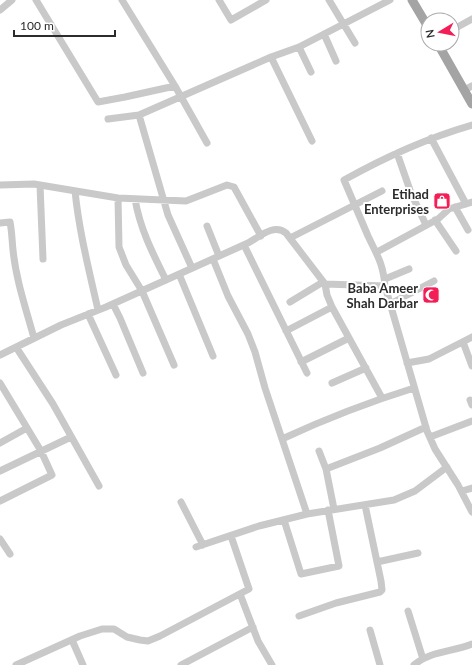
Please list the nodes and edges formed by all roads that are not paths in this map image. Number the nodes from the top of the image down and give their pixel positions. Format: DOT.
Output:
graph roads {
  1 [pos="12,0"];
  2 [pos="36,0"];
  3 [pos="122,0"];
  4 [pos="219,0"];
  5 [pos="266,0"];
  6 [pos="329,0"];
  7 [pos="390,0"];
  8 [pos="412,0"];
  9 [pos="0,10"];
  10 [pos="420,14"];
  11 [pos="472,19"];
  12 [pos="344,24"];
  13 [pos="460,26"];
  14 [pos="324,34"];
  15 [pos="355,43"];
  16 [pos="299,47"];
  17 [pos="443,52"];
  18 [pos="271,57"];
  19 [pos="336,61"];
  20 [pos="311,72"];
  21 [pos="175,86"];
  22 [pos="468,88"];
  23 [pos="180,98"];
  24 [pos="472,104"];
  25 [pos="139,115"];
  26 [pos="108,119"];
  27 [pos="472,125"];
  28 [pos="431,138"];
  29 [pos="312,141"];
  30 [pos="207,143"];
  31 [pos="397,153"];
  32 [pos="0,185"];
  33 [pos="40,185"];
  34 [pos="75,190"];
  35 [pos="382,191"];
  36 [pos="118,198"];
  37 [pos="135,199"];
  38 [pos="164,200"];
  39 [pos="469,203"];
  40 [pos="354,204"];
  41 [pos="454,207"];
  42 [pos="436,220"];
  43 [pos="0,223"];
  44 [pos="426,225"];
  45 [pos="207,226"];
  46 [pos="468,230"];
  47 [pos="261,236"];
  48 [pos="290,238"];
  49 [pos="244,245"];
  50 [pos="456,251"];
  51 [pos="377,252"];
  52 [pos="216,258"];
  53 [pos="43,259"];
  54 [pos="192,268"];
  55 [pos="409,268"];
  56 [pos="179,274"];
  57 [pos="166,280"];
  58 [pos="434,281"];
  59 [pos="385,282"];
  60 [pos="324,283"];
  61 [pos="142,291"];
  62 [pos="290,302"];
  63 [pos="113,304"];
  64 [pos="390,304"];
  65 [pos="332,307"];
  66 [pos="98,310"];
  67 [pos="88,314"];
  68 [pos="286,331"];
  69 [pos="472,337"];
  70 [pos="34,338"];
  71 [pos="349,338"];
  72 [pos="464,342"];
  73 [pos="16,346"];
  74 [pos="0,355"];
  75 [pos="213,356"];
  76 [pos="301,362"];
  77 [pos="407,363"];
  78 [pos="174,366"];
  79 [pos="472,366"];
  80 [pos="366,368"];
  81 [pos="307,373"];
  82 [pos="144,374"];
  83 [pos="116,375"];
  84 [pos="0,383"];
  85 [pos="332,383"];
  86 [pos="414,388"];
  87 [pos="3,395"];
  88 [pos="382,398"];
  89 [pos="472,421"];
  90 [pos="426,427"];
  91 [pos="27,428"];
  92 [pos="71,437"];
  93 [pos="430,437"];
  94 [pos="282,439"];
  95 [pos="0,443"];
  96 [pos="41,451"];
  97 [pos="319,451"];
  98 [pos="447,467"];
  99 [pos="326,469"];
  100 [pos="0,471"];
  101 [pos="99,486"];
  102 [pos="472,488"];
  103 [pos="462,491"];
  104 [pos="0,501"];
  105 [pos="181,502"];
  106 [pos="365,505"];
  107 [pos="331,509"];
  108 [pos="472,512"];
  109 [pos="307,514"];
  110 [pos="284,520"];
  111 [pos="231,536"];
  112 [pos="0,538"];
  113 [pos="418,553"];
  114 [pos="10,554"];
  115 [pos="377,562"];
  116 [pos="240,594"];
  117 [pos="408,611"];
  118 [pos="299,616"];
  119 [pos="253,627"];
  120 [pos="370,630"];
  121 [pos="72,640"];
  122 [pos="472,644"];
  123 [pos="422,659"];
  124 [pos="191,662"];
  125 [pos="16,665"];
  126 [pos="82,665"];
  127 [pos="181,665"];
  128 [pos="272,665"];
  129 [pos="380,665"];
  130 [pos="414,665"];
  1 -- 9 [label="street"];
  2 -- 21 [label="street"];
  3 -- 21 [label="street"];
  4 -- 5 [label="street"];
  6 -- 12 [label="street"];
  7 -- 12 [label="street"];
  8 -- 10 [label="main road"];
  11 -- 13 [label="street"];
  12 -- 14 [label="street"];
  12 -- 15 [label="street"];
  14 -- 16 [label="street"];
  14 -- 19 [label="street"];
  16 -- 18 [label="street"];
  16 -- 20 [label="street"];
  17 -- 22 [label="main road"];
  18 -- 23 [label="street"];
  18 -- 29 [label="street"];
  21 -- 23 [label="street"];
  22 -- 24 [label="main road"];
  23 -- 25 [label="street"];
  23 -- 30 [label="street"];
  25 -- 26 [label="street"];
  25 -- 38 [label="street"];
  27 -- 28 [label="street"];
  28 -- 31 [label="street"];
  28 -- 39 [label="street"];
  31 -- 40 [label="street"];
  31 -- 44 [label="street"];
  32 -- 33 [label="street"];
  33 -- 34 [label="street"];
  33 -- 53 [label="street"];
  34 -- 36 [label="street"];
  34 -- 66 [label="street"];
  35 -- 40 [label="street"];
  36 -- 37 [label="street"];
  36 -- 61 [label="street"];
  37 -- 38 [label="street"];
  37 -- 57 [label="street"];
  38 -- 47 [label="street"];
  38 -- 54 [label="street"];
  39 -- 41 [label="street"];
  40 -- 48 [label="street"];
  40 -- 51 [label="street"];
  41 -- 42 [label="street"];
  41 -- 46 [label="street"];
  42 -- 44 [label="street"];
  42 -- 50 [label="street"];
  43 -- 70 [label="street"];
  44 -- 51 [label="street"];
  45 -- 52 [label="street"];
  47 -- 48 [label="street"];
  47 -- 49 [label="street"];
  48 -- 60 [label="street"];
  49 -- 52 [label="street"];
  49 -- 68 [label="street"];
  51 -- 59 [label="street"];
  52 -- 54 [label="street"];
  52 -- 94 [label="street"];
  54 -- 56 [label="street"];
  55 -- 59 [label="street"];
  56 -- 57 [label="street"];
  56 -- 75 [label="street"];
  57 -- 61 [label="street"];
  58 -- 64 [label="street"];
  59 -- 60 [label="street"];
  59 -- 64 [label="street"];
  60 -- 62 [label="street"];
  60 -- 65 [label="street"];
  61 -- 63 [label="street"];
  61 -- 78 [label="street"];
  63 -- 66 [label="street"];
  63 -- 82 [label="street"];
  64 -- 77 [label="street"];
  65 -- 68 [label="street"];
  65 -- 71 [label="street"];
  66 -- 67 [label="street"];
  67 -- 70 [label="street"];
  67 -- 83 [label="street"];
  68 -- 76 [label="street"];
  69 -- 72 [label="street"];
  70 -- 73 [label="street"];
  71 -- 76 [label="street"];
  71 -- 80 [label="street"];
  72 -- 77 [label="street"];
  72 -- 79 [label="street"];
  73 -- 74 [label="street"];
  73 -- 92 [label="street"];
  76 -- 81 [label="street"];
  77 -- 86 [label="street"];
  80 -- 85 [label="street"];
  80 -- 88 [label="street"];
  84 -- 87 [label="street"];
  86 -- 88 [label="street"];
  86 -- 90 [label="street"];
  87 -- 91 [label="street"];
  88 -- 94 [label="street"];
  89 -- 93 [label="street"];
  90 -- 93 [label="street"];
  90 -- 99 [label="street"];
  91 -- 95 [label="street"];
  91 -- 96 [label="street"];
  92 -- 96 [label="street"];
  92 -- 101 [label="street"];
  93 -- 98 [label="street"];
  94 -- 109 [label="street"];
  96 -- 100 [label="street"];
  96 -- 104 [label="street"];
  97 -- 99 [label="street"];
  98 -- 103 [label="street"];
  98 -- 106 [label="street"];
  99 -- 107 [label="street"];
  102 -- 103 [label="street"];
  103 -- 108 [label="street"];
  105 -- 111 [label="street"];
  106 -- 107 [label="street"];
  106 -- 115 [label="street"];
  107 -- 109 [label="street"];
  107 -- 110 [label="street"];
  109 -- 110 [label="street"];
  110 -- 111 [label="street"];
  111 -- 116 [label="street"];
  112 -- 114 [label="street"];
  113 -- 115 [label="street"];
  115 -- 118 [label="street"];
  116 -- 119 [label="street"];
  116 -- 121 [label="street"];
  117 -- 123 [label="street"];
  119 -- 124 [label="street"];
  119 -- 128 [label="street"];
  120 -- 129 [label="street"];
  121 -- 125 [label="street"];
  121 -- 126 [label="street"];
  122 -- 123 [label="street"];
  123 -- 130 [label="street"];
  124 -- 127 [label="street"];
}
